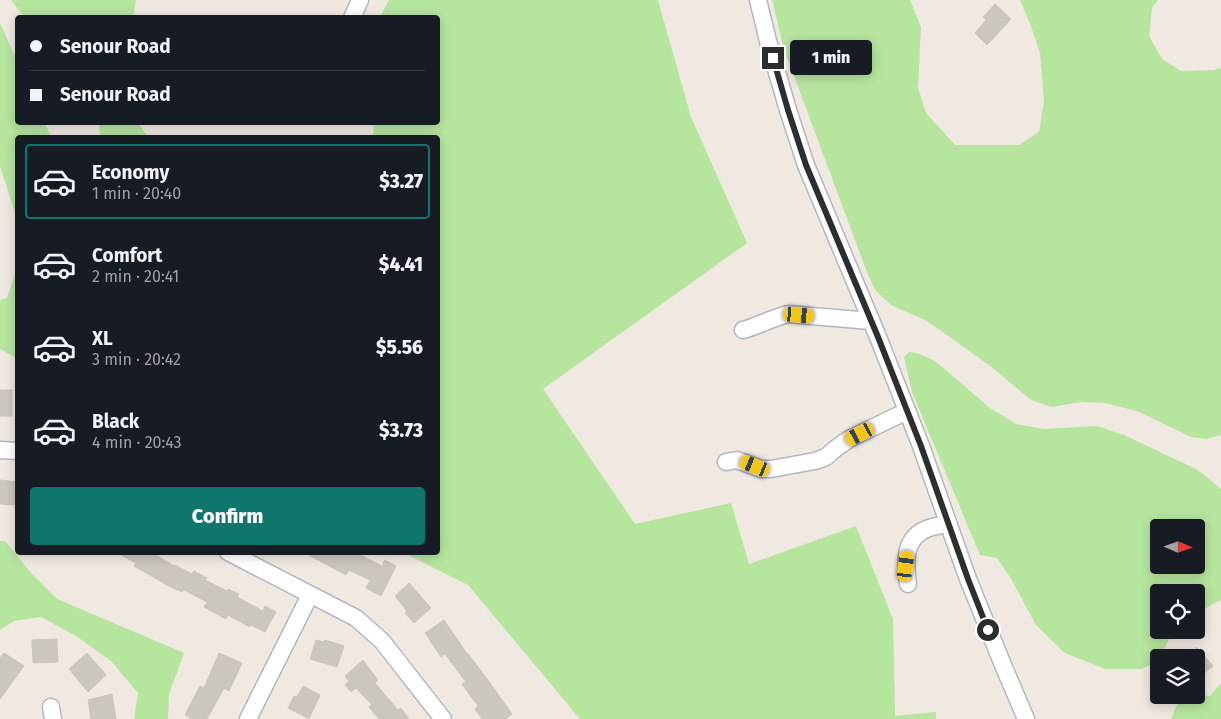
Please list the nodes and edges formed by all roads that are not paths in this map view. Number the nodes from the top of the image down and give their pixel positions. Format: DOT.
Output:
graph roads {
  1 [pos="360,0"];
  2 [pos="758,0"];
  3 [pos="353,15"];
  4 [pos="871,321"];
  5 [pos="743,330"];
  6 [pos="907,411"];
  7 [pos="0,450"];
  8 [pos="15,451"];
  9 [pos="726,462"];
  10 [pos="948,524"];
  11 [pos="234,555"];
  12 [pos="908,584"];
  13 [pos="310,595"];
  14 [pos="248,719"];
  15 [pos="443,719"];
  16 [pos="1026,719"];
  1 -- 3 [label="street"];
  2 -- 4 [label="street"];
  4 -- 5 [label="street"];
  4 -- 6 [label="street"];
  6 -- 9 [label="street"];
  6 -- 10 [label="street"];
  7 -- 8 [label="street"];
  10 -- 12 [label="street"];
  10 -- 16 [label="street"];
  11 -- 13 [label="street"];
  13 -- 14 [label="street"];
  13 -- 15 [label="street"];
}
